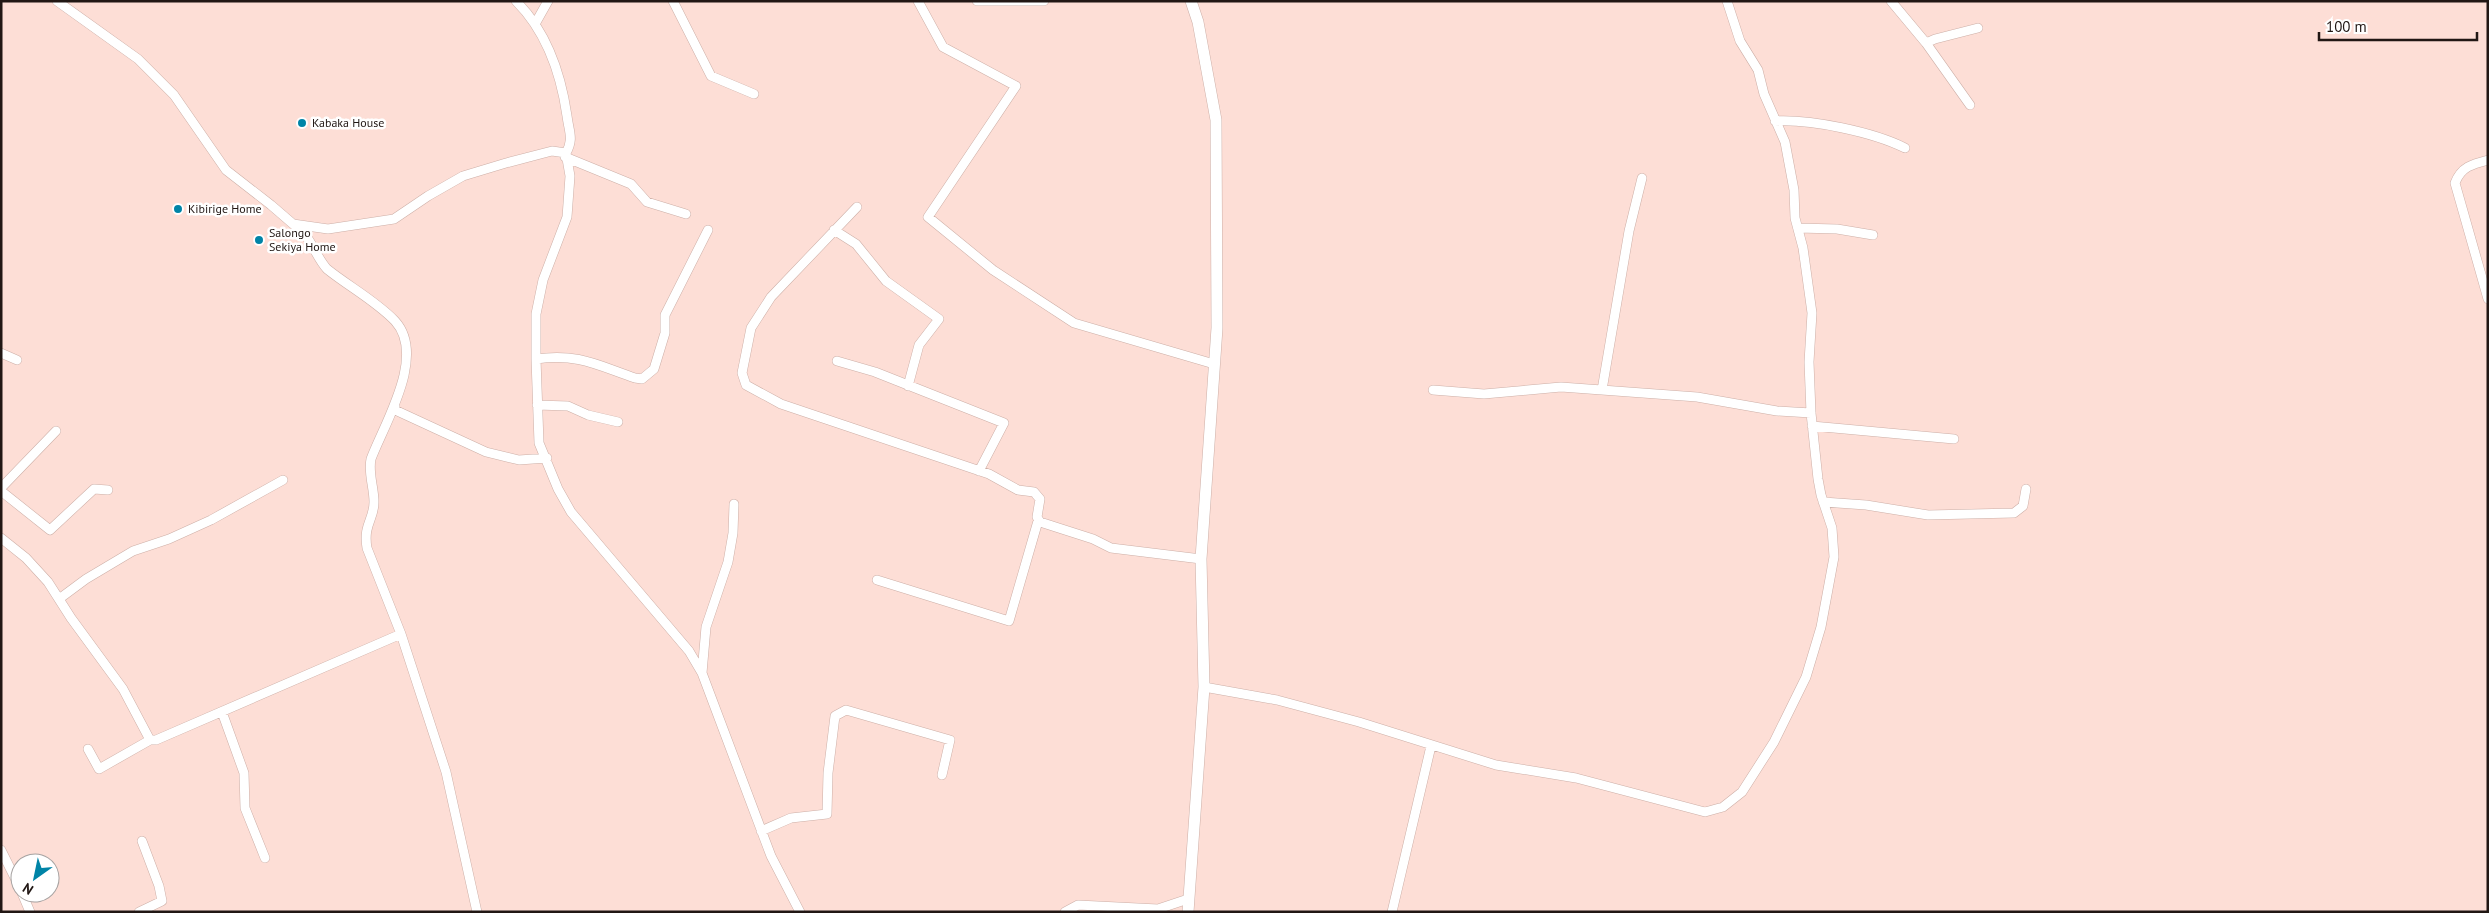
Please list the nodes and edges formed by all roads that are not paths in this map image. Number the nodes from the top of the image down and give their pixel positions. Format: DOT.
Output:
graph roads {
  1 [pos="57,1"];
  2 [pos="516,1"];
  3 [pos="548,1"];
  4 [pos="673,1"];
  5 [pos="918,1"];
  6 [pos="977,1"];
  7 [pos="1044,1"];
  8 [pos="1191,1"];
  9 [pos="1727,1"];
  10 [pos="1894,3"];
  11 [pos="535,24"];
  12 [pos="1978,28"];
  13 [pos="1926,43"];
  14 [pos="754,94"];
  15 [pos="1970,105"];
  16 [pos="1775,121"];
  17 [pos="1905,148"];
  18 [pos="566,155"];
  19 [pos="2488,160"];
  20 [pos="1642,178"];
  21 [pos="857,207"];
  22 [pos="686,214"];
  23 [pos="293,224"];
  24 [pos="1798,228"];
  25 [pos="708,230"];
  26 [pos="834,230"];
  27 [pos="1873,235"];
  28 [pos="2488,299"];
  29 [pos="1,353"];
  30 [pos="536,359"];
  31 [pos="17,360"];
  32 [pos="837,362"];
  33 [pos="1214,364"];
  34 [pos="908,386"];
  35 [pos="1434,390"];
  36 [pos="1602,390"];
  37 [pos="537,405"];
  38 [pos="395,406"];
  39 [pos="1811,413"];
  40 [pos="618,422"];
  41 [pos="1812,426"];
  42 [pos="56,430"];
  43 [pos="1954,439"];
  44 [pos="547,458"];
  45 [pos="978,471"];
  46 [pos="283,480"];
  47 [pos="2026,489"];
  48 [pos="1,490"];
  49 [pos="108,490"];
  50 [pos="1823,502"];
  51 [pos="734,504"];
  52 [pos="1038,520"];
  53 [pos="1,538"];
  54 [pos="1202,559"];
  55 [pos="878,580"];
  56 [pos="59,599"];
  57 [pos="401,634"];
  58 [pos="702,673"];
  59 [pos="1204,687"];
  60 [pos="222,712"];
  61 [pos="150,740"];
  62 [pos="1431,746"];
  63 [pos="88,749"];
  64 [pos="942,775"];
  65 [pos="761,831"];
  66 [pos="142,841"];
  67 [pos="1,850"];
  68 [pos="265,858"];
  69 [pos="4,863"];
  70 [pos="1188,899"];
  71 [pos="138,912"];
  72 [pos="477,912"];
  73 [pos="800,912"];
  74 [pos="1065,912"];
  75 [pos="1188,912"];
  76 [pos="1392,912"];
  1 -- 23 [label="street"];
  2 -- 11 [label="street"];
  3 -- 11 [label="street"];
  4 -- 14 [label="street"];
  5 -- 33 [label="street"];
  6 -- 7 [label="street"];
  8 -- 33 [label="street"];
  9 -- 16 [label="street"];
  10 -- 13 [label="street"];
  11 -- 18 [label="street"];
  12 -- 13 [label="street"];
  13 -- 15 [label="street"];
  16 -- 17 [label="street"];
  16 -- 24 [label="street"];
  18 -- 22 [label="street"];
  18 -- 23 [label="street"];
  18 -- 30 [label="street"];
  19 -- 28 [label="street"];
  20 -- 36 [label="street"];
  21 -- 26 [label="street"];
  23 -- 38 [label="street"];
  24 -- 27 [label="street"];
  24 -- 39 [label="street"];
  25 -- 30 [label="street"];
  26 -- 34 [label="street"];
  26 -- 45 [label="street"];
  29 -- 31 [label="street"];
  30 -- 37 [label="street"];
  32 -- 34 [label="street"];
  33 -- 54 [label="street"];
  34 -- 45 [label="street"];
  35 -- 36 [label="street"];
  36 -- 39 [label="street"];
  37 -- 40 [label="street"];
  37 -- 44 [label="street"];
  38 -- 44 [label="street"];
  38 -- 57 [label="street"];
  39 -- 41 [label="street"];
  41 -- 43 [label="street"];
  41 -- 50 [label="street"];
  42 -- 48 [label="street"];
  44 -- 58 [label="street"];
  45 -- 52 [label="street"];
  46 -- 56 [label="street"];
  47 -- 50 [label="street"];
  48 -- 49 [label="street"];
  50 -- 62 [label="street"];
  51 -- 58 [label="street"];
  52 -- 54 [label="street"];
  52 -- 55 [label="street"];
  53 -- 56 [label="street"];
  54 -- 59 [label="street"];
  56 -- 61 [label="street"];
  57 -- 60 [label="street"];
  57 -- 72 [label="street"];
  58 -- 65 [label="street"];
  59 -- 62 [label="street"];
  59 -- 70 [label="street"];
  60 -- 61 [label="street"];
  60 -- 68 [label="street"];
  61 -- 63 [label="street"];
  62 -- 76 [label="street"];
  64 -- 65 [label="street"];
  65 -- 73 [label="street"];
  66 -- 71 [label="street"];
  67 -- 69 [label="street"];
  70 -- 74 [label="street"];
  70 -- 75 [label="street"];
}
